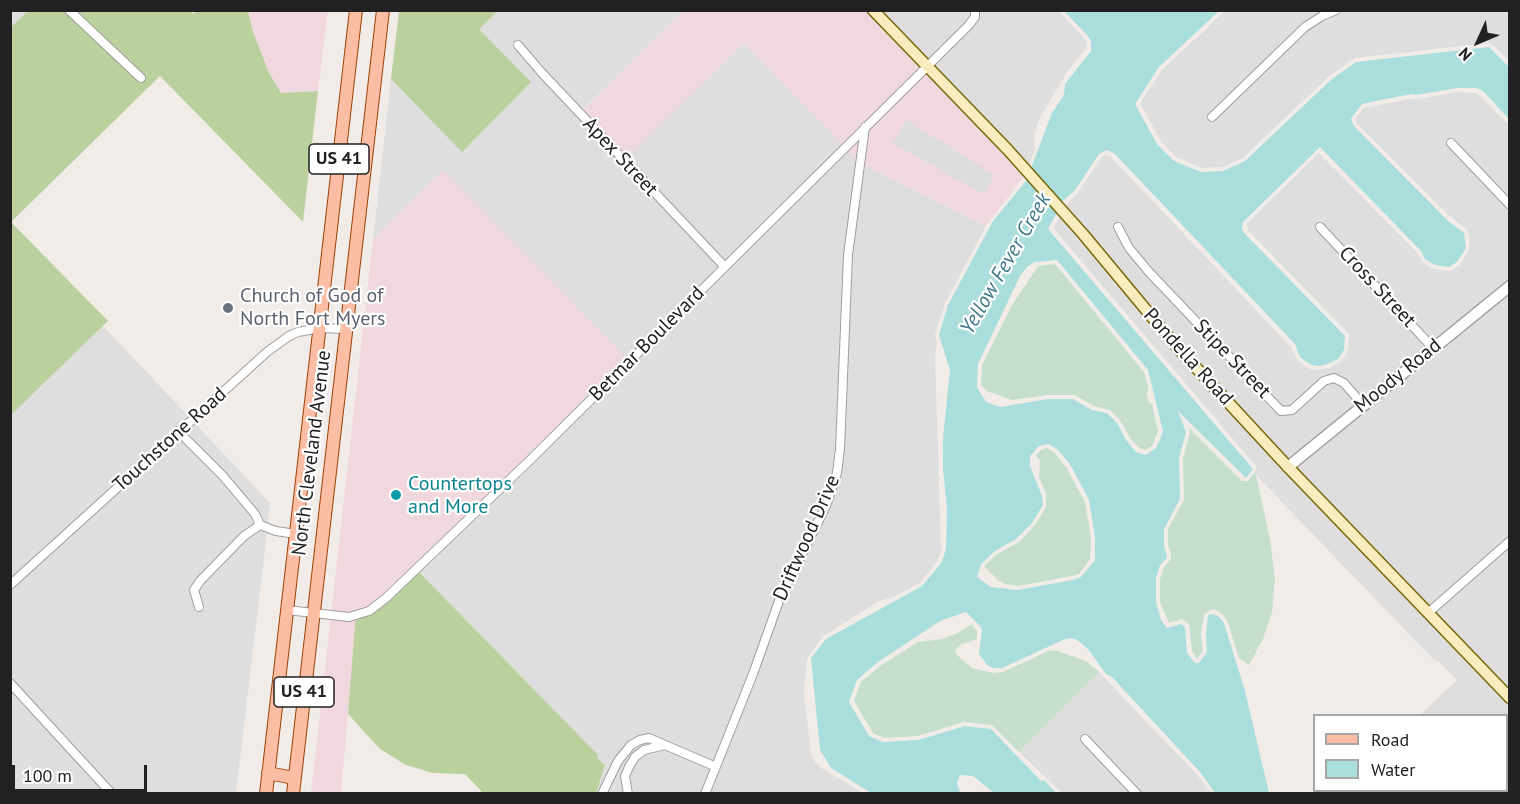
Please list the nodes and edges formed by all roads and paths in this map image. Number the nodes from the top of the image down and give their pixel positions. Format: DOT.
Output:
graph roads {
  1 [pos="69,10"];
  2 [pos="356,10"];
  3 [pos="383,10"];
  4 [pos="873,10"];
  5 [pos="975,10"];
  6 [pos="1336,10"];
  7 [pos="518,45"];
  8 [pos="927,66"];
  9 [pos="141,78"];
  10 [pos="1212,117"];
  11 [pos="865,127"];
  12 [pos="1451,143"];
  13 [pos="1509,205"];
  14 [pos="1320,226"];
  15 [pos="1118,227"];
  16 [pos="725,267"];
  17 [pos="1509,286"];
  18 [pos="320,328"];
  19 [pos="346,329"];
  20 [pos="1433,348"];
  21 [pos="1363,405"];
  22 [pos="178,431"];
  23 [pos="1288,467"];
  24 [pos="260,525"];
  25 [pos="296,534"];
  26 [pos="1509,541"];
  27 [pos="10,585"];
  28 [pos="199,607"];
  29 [pos="287,610"];
  30 [pos="1428,613"];
  31 [pos="313,614"];
  32 [pos="10,683"];
  33 [pos="1509,698"];
  34 [pos="1085,739"];
  35 [pos="665,745"];
  36 [pos="714,766"];
  37 [pos="615,768"];
  38 [pos="626,772"];
  39 [pos="268,773"];
  40 [pos="294,778"];
  41 [pos="112,794"];
  42 [pos="266,794"];
  43 [pos="292,794"];
  44 [pos="602,794"];
  45 [pos="628,794"];
  46 [pos="705,794"];
  47 [pos="1137,794"];
  1 -- 9 [label="street"];
  2 -- 18 [label="main road, North Cleveland Avenue / US 41"];
  3 -- 19 [label="main road, North Cleveland Avenue / US 41"];
  4 -- 8 [label="main road, Pondella Road"];
  5 -- 8 [label="street, Betmar Boulevard"];
  6 -- 10 [label="street"];
  7 -- 16 [label="street, Apex Street"];
  8 -- 11 [label="street, Betmar Boulevard"];
  8 -- 23 [label="main road, Pondella Road"];
  11 -- 16 [label="street, Betmar Boulevard"];
  11 -- 36 [label="street, Driftwood Drive"];
  12 -- 13 [label="street"];
  14 -- 20 [label="street, Cross Street"];
  15 -- 21 [label="street, Stipe Street"];
  16 -- 31 [label="street, Betmar Boulevard"];
  17 -- 20 [label="street, Moody Road"];
  18 -- 19 [label="street, Touchstone Road"];
  18 -- 22 [label="street, Touchstone Road"];
  18 -- 25 [label="main road, North Cleveland Avenue / US 41"];
  19 -- 31 [label="main road, North Cleveland Avenue / US 41"];
  20 -- 21 [label="street, Moody Road"];
  21 -- 23 [label="street, Moody Road"];
  22 -- 24 [label="street"];
  22 -- 27 [label="street, Touchstone Road"];
  23 -- 30 [label="main road, Pondella Road"];
  24 -- 25 [label="street"];
  24 -- 28 [label="street"];
  25 -- 29 [label="main road, North Cleveland Avenue / US 41"];
  26 -- 30 [label="street"];
  29 -- 31 [label="street, Betmar Boulevard"];
  29 -- 39 [label="main road, North Cleveland Avenue / US 41"];
  30 -- 33 [label="main road, Pondella Road"];
  31 -- 40 [label="main road, North Cleveland Avenue / US 41"];
  32 -- 41 [label="street"];
  34 -- 47 [label="street"];
  35 -- 36 [label="street"];
  35 -- 37 [label="street"];
  35 -- 38 [label="street"];
  36 -- 46 [label="street, Driftwood Drive"];
  37 -- 38 [label="street"];
  37 -- 44 [label="street"];
  38 -- 45 [label="street"];
  39 -- 40 [label="main road"];
  39 -- 42 [label="main road, North Cleveland Avenue / US 41"];
  40 -- 43 [label="main road, North Cleveland Avenue / US 41"];
}
